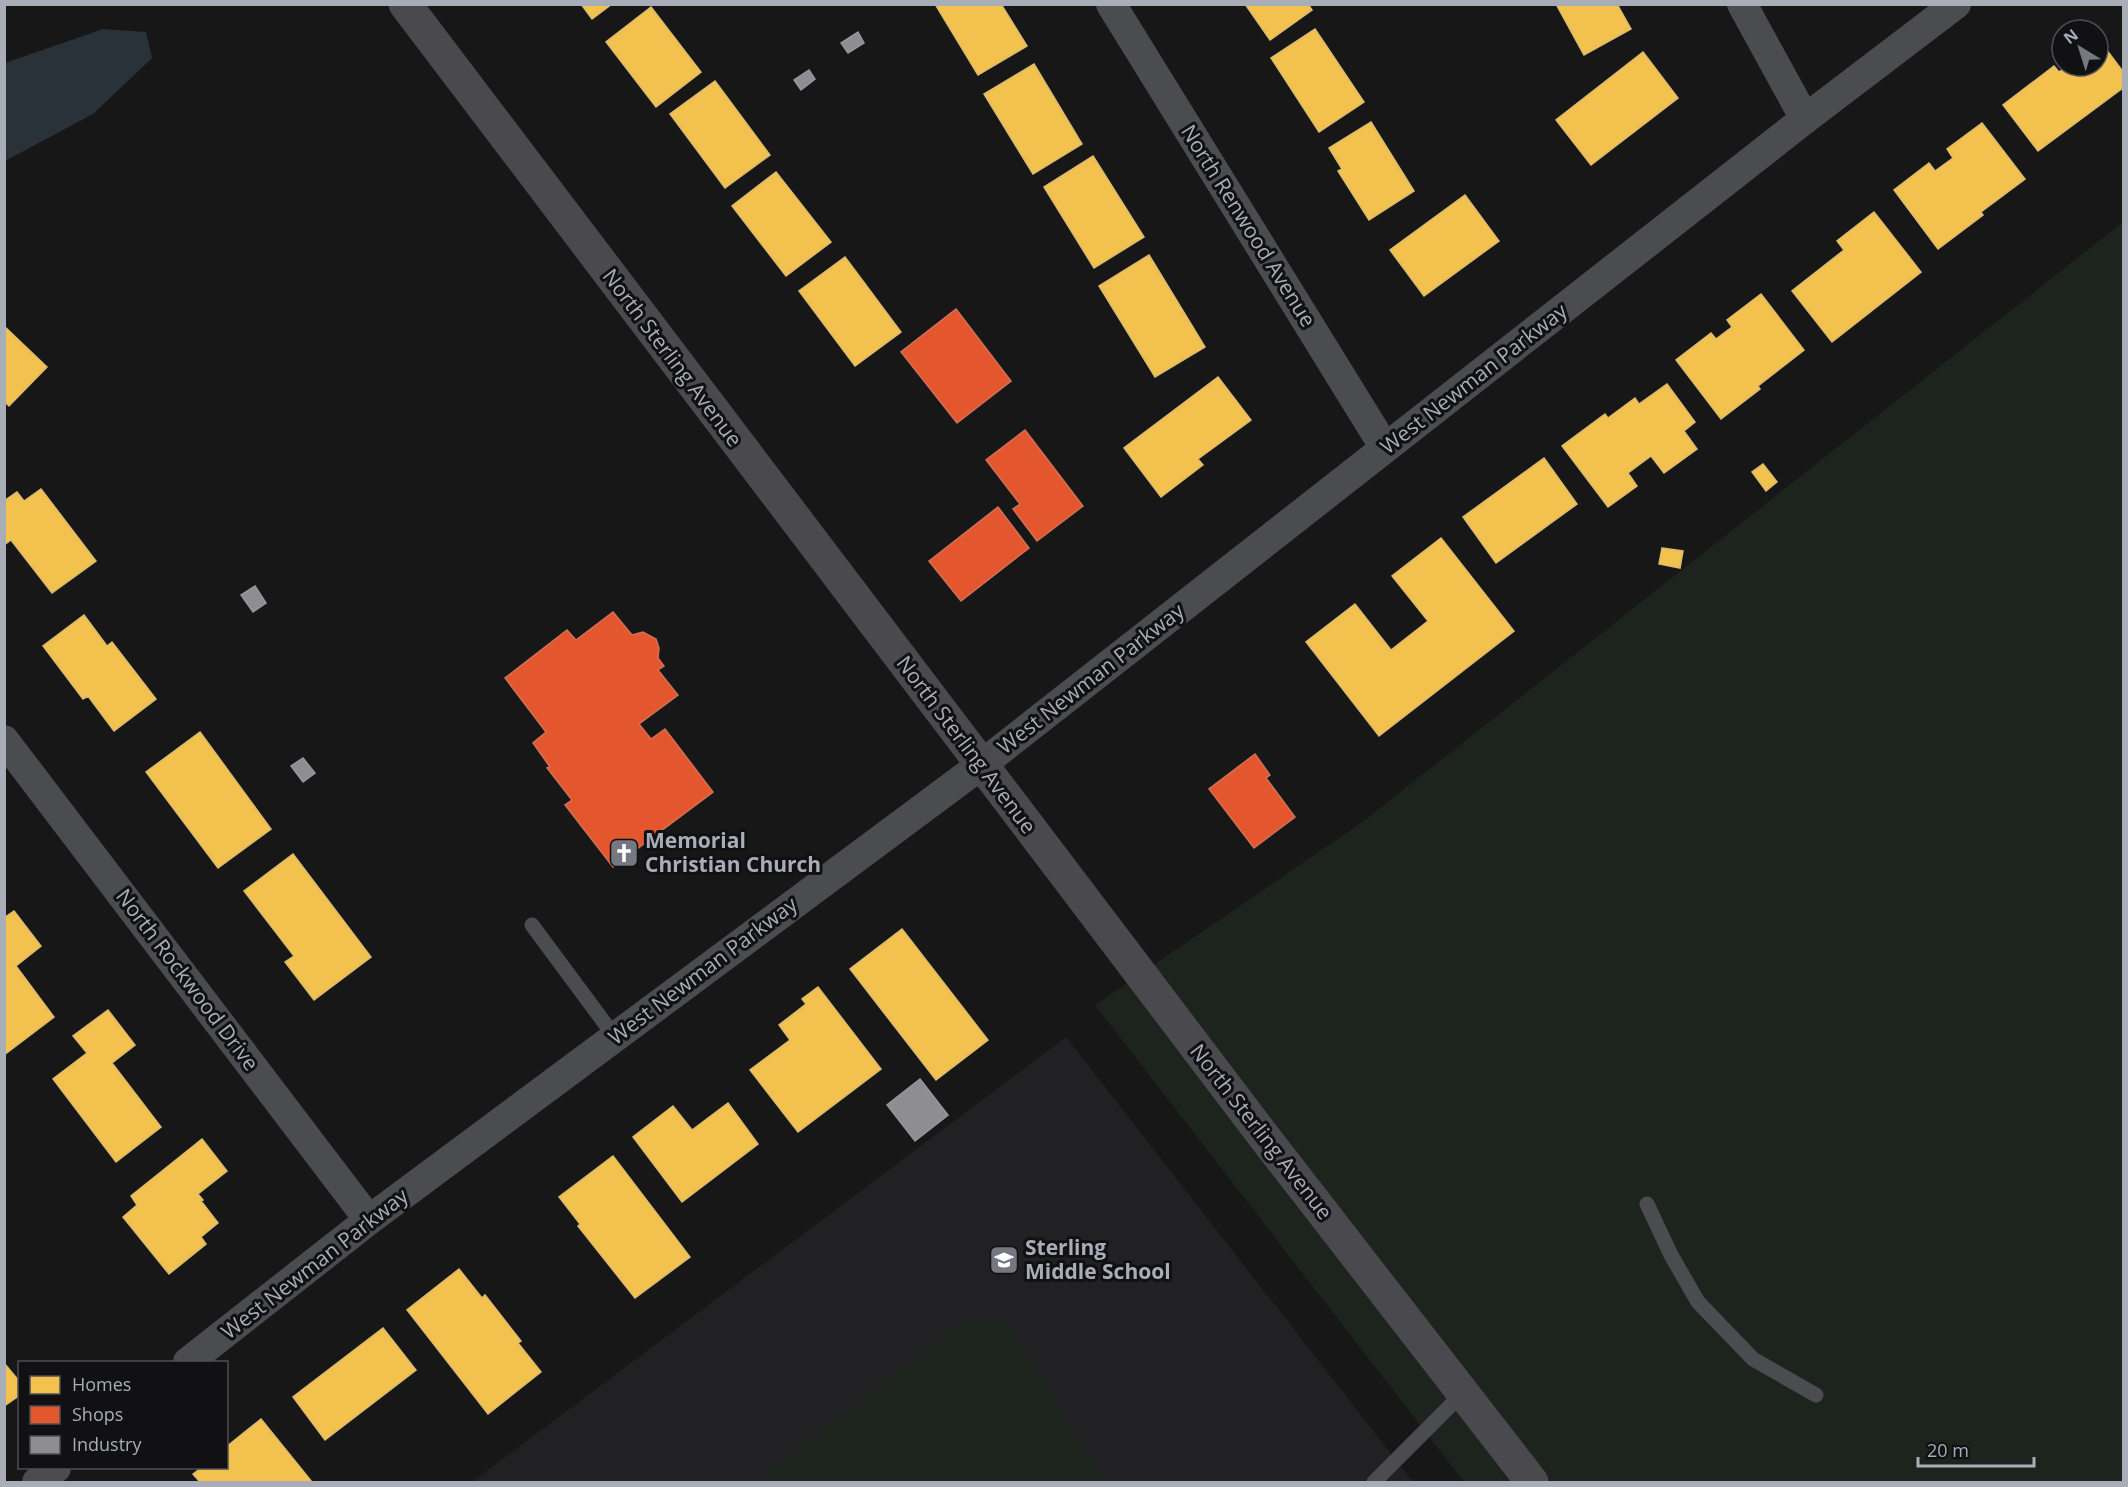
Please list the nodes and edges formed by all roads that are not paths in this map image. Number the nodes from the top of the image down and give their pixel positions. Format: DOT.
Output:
graph roads {
  1 [pos="405,4"];
  2 [pos="1111,4"];
  3 [pos="1742,4"];
  4 [pos="1956,4"];
  5 [pos="1805,120"];
  6 [pos="1385,448"];
  7 [pos="4,740"];
  8 [pos="981,765"];
  9 [pos="532,925"];
  10 [pos="615,1037"];
  11 [pos="1647,1204"];
  12 [pos="369,1220"];
  13 [pos="189,1361"];
  14 [pos="1463,1393"];
  15 [pos="1816,1395"];
  16 [pos="53,1469"];
  17 [pos="37,1482"];
  18 [pos="1374,1482"];
  19 [pos="1532,1482"];
  1 -- 8 [label="main road, North Sterling Avenue"];
  2 -- 6 [label="street, North Renwood Avenue"];
  3 -- 5 [label="street"];
  4 -- 5 [label="street, West Newman Parkway"];
  5 -- 6 [label="street, West Newman Parkway"];
  6 -- 8 [label="street, West Newman Parkway"];
  7 -- 12 [label="street, North Rockwood Drive"];
  8 -- 10 [label="street, West Newman Parkway"];
  8 -- 14 [label="main road, North Sterling Avenue"];
  9 -- 10 [label="lane"];
  10 -- 12 [label="street, West Newman Parkway"];
  11 -- 15 [label="lane"];
  12 -- 13 [label="street, West Newman Parkway"];
  14 -- 18 [label="lane"];
  14 -- 19 [label="main road, North Sterling Avenue"];
  16 -- 17 [label="street"];
}
